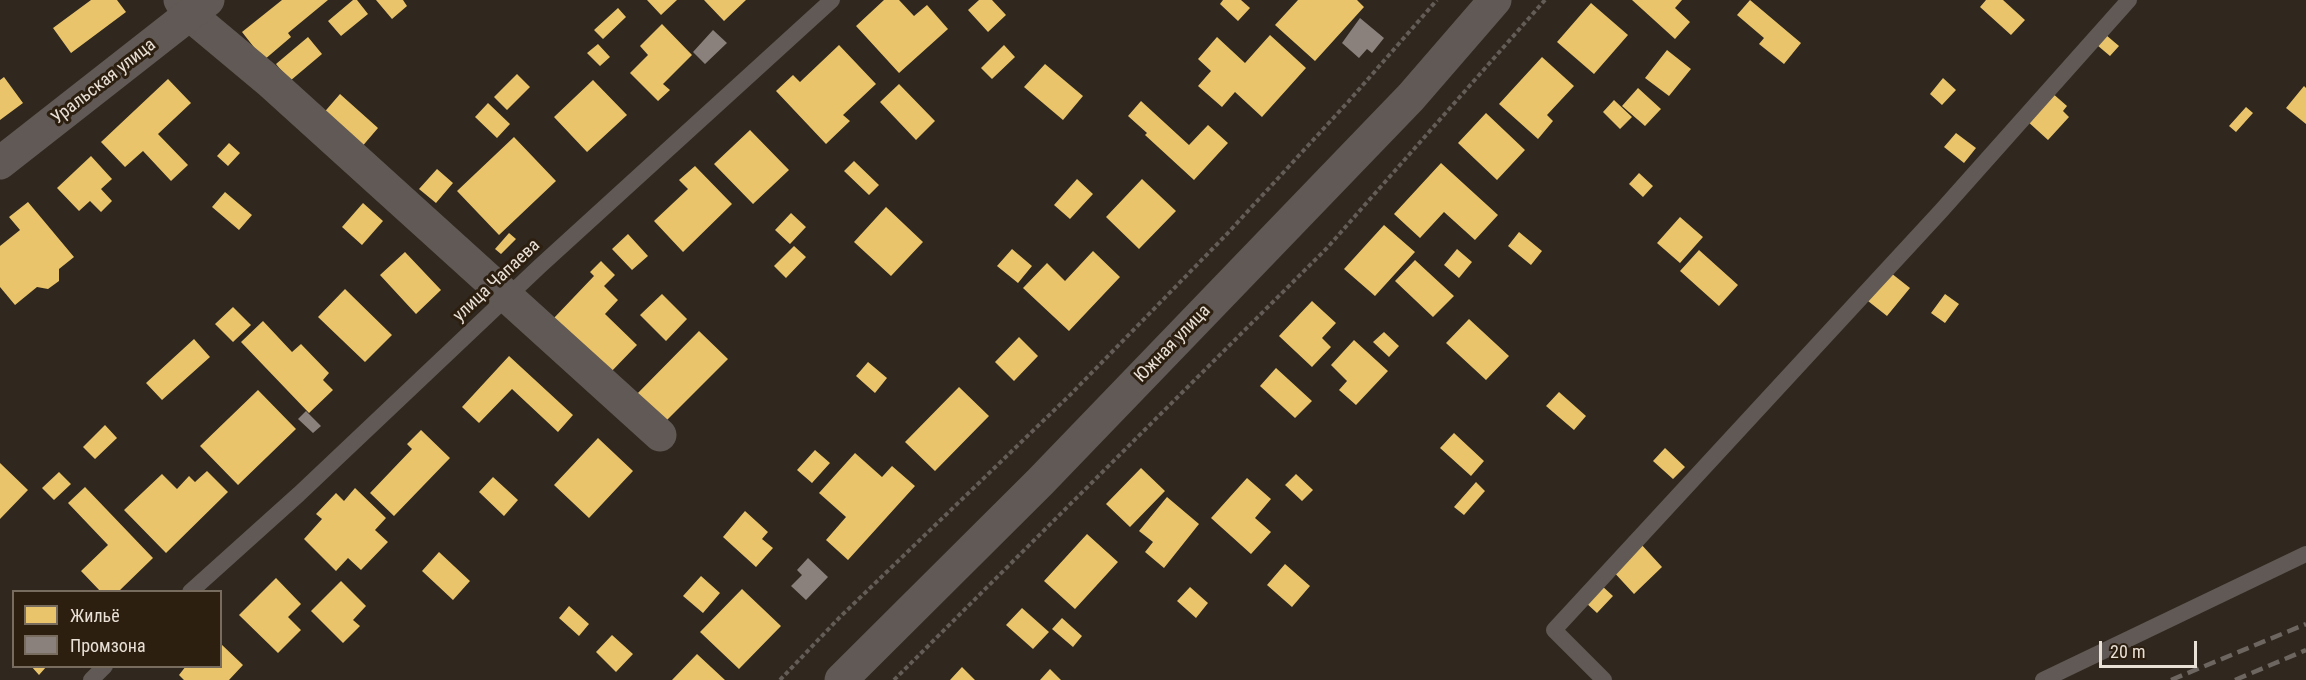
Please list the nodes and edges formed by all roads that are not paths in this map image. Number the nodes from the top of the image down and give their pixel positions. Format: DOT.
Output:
graph roads {
  1 [pos="832,0"];
  2 [pos="1495,0"];
  3 [pos="2129,0"];
  4 [pos="193,5"];
  5 [pos="0,163"];
  6 [pos="508,297"];
  7 [pos="660,435"];
  8 [pos="2306,554"];
  9 [pos="191,590"];
  10 [pos="103,668"];
  11 [pos="91,680"];
  12 [pos="841,680"];
  13 [pos="1604,680"];
  14 [pos="2043,680"];
  1 -- 6 [label="lane, улица Чапаева"];
  2 -- 12 [label="street, Южная улица"];
  3 -- 13 [label="lane"];
  4 -- 5 [label="street, Уральская улица"];
  4 -- 6 [label="street"];
  6 -- 7 [label="street"];
  6 -- 9 [label="lane, улица Чапаева"];
  8 -- 14 [label="lane"];
  10 -- 11 [label="lane"];
}
